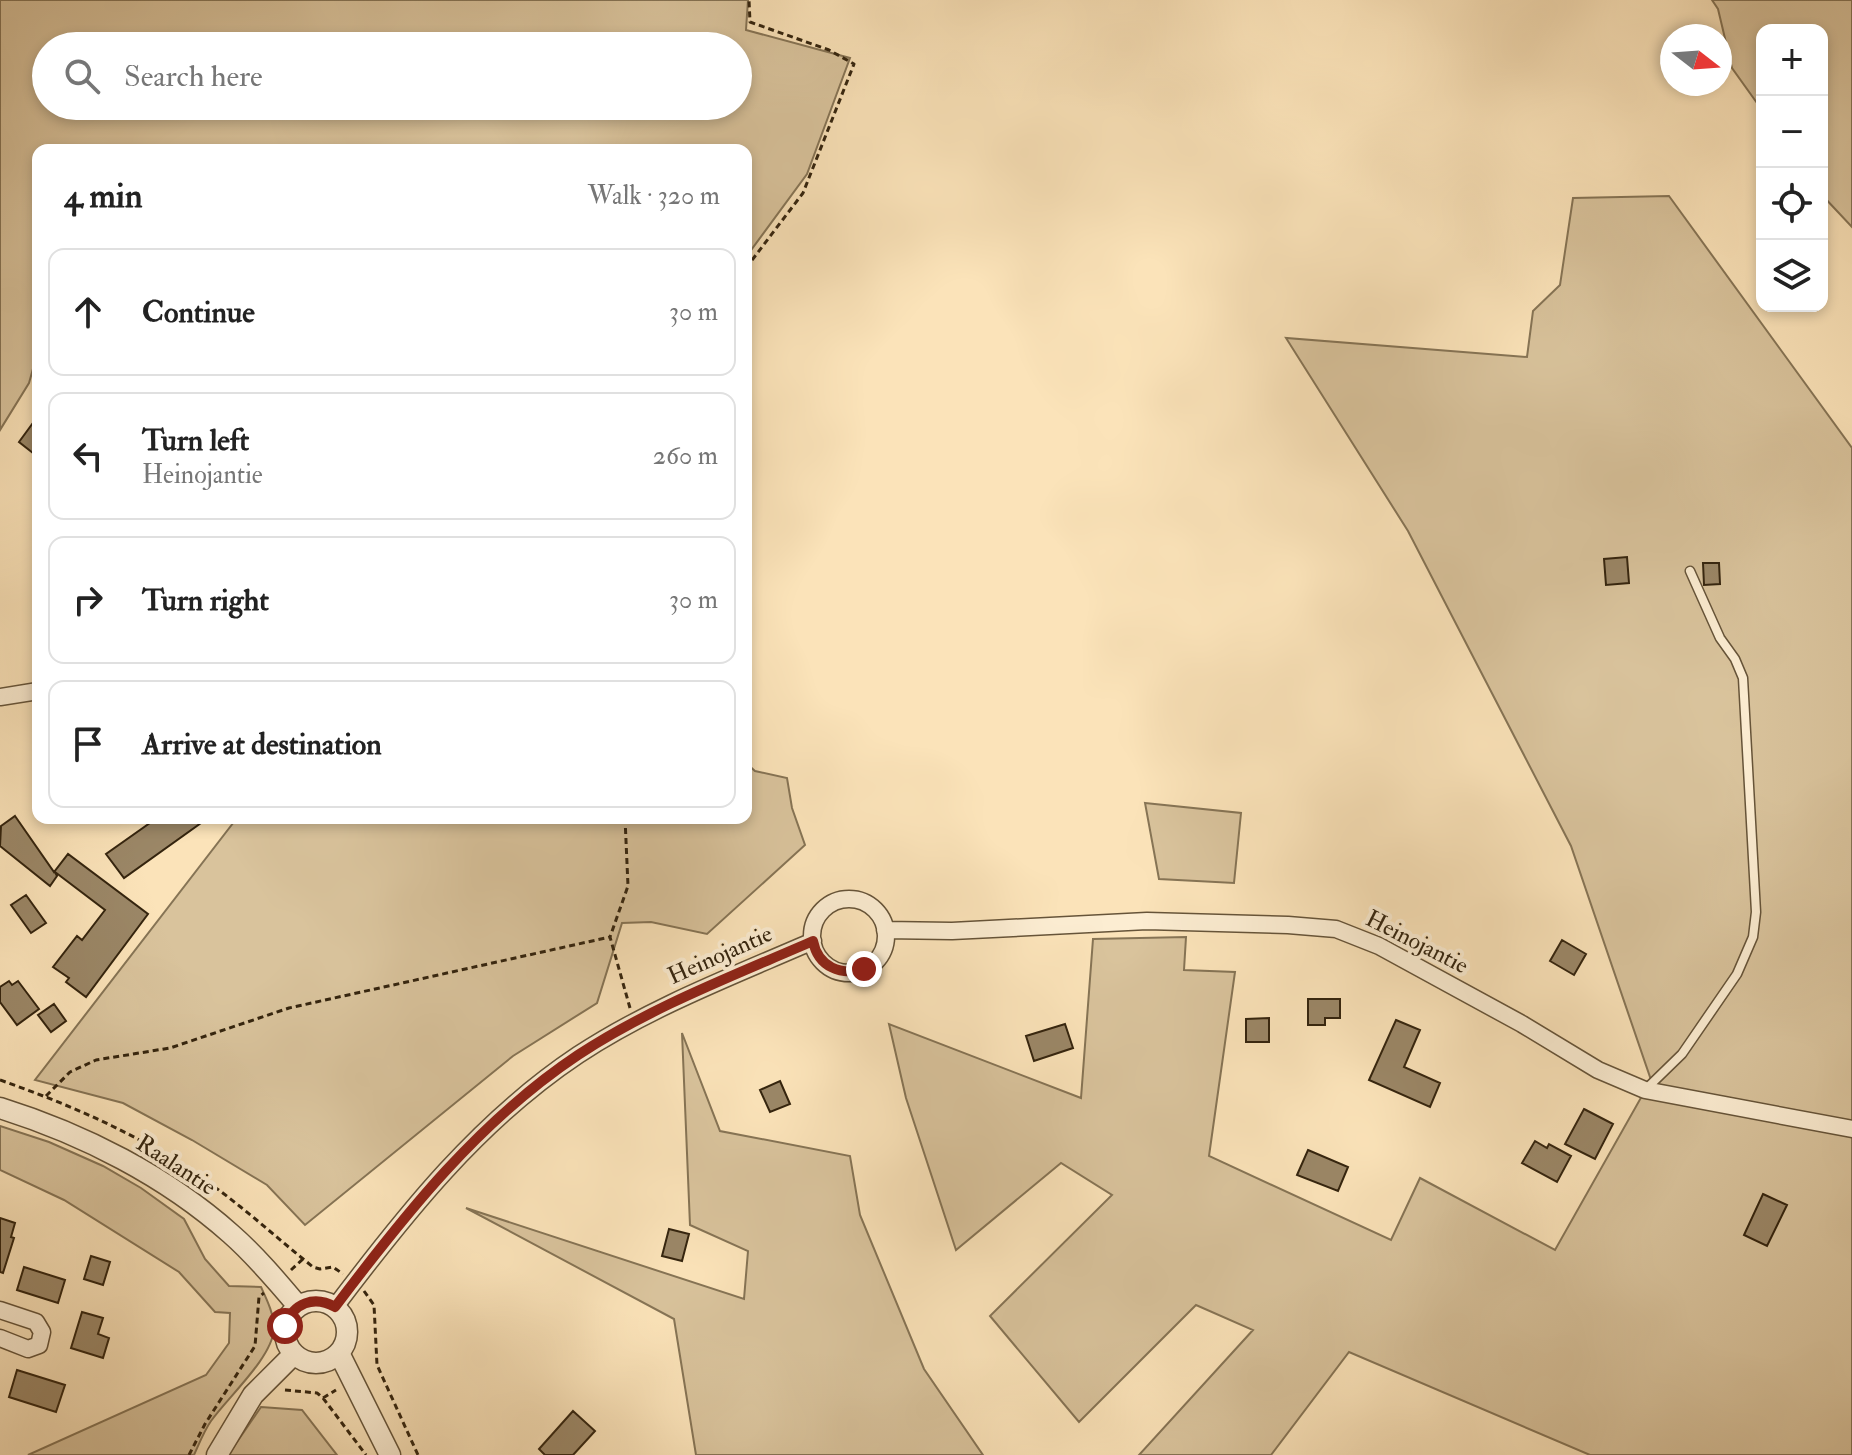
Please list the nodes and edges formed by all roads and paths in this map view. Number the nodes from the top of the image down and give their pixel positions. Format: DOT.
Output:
graph roads {
  1 [pos="749,0"];
  2 [pos="752,260"];
  3 [pos="1690,571"];
  4 [pos="32,692"];
  5 [pos="0,697"];
  6 [pos="625,824"];
  7 [pos="885,930"];
  8 [pos="610,937"];
  9 [pos="813,941"];
  10 [pos="634,1022"];
  11 [pos="1645,1090"];
  12 [pos="46,1096"];
  13 [pos="0,1108"];
  14 [pos="1852,1129"];
  15 [pos="303,1259"];
  16 [pos="278,1283"];
  17 [pos="298,1306"];
  18 [pos="335,1307"];
  19 [pos="0,1310"];
  20 [pos="0,1338"];
  21 [pos="339,1353"];
  22 [pos="293,1355"];
  23 [pos="377,1365"];
  24 [pos="272,1375"];
  25 [pos="352,1380"];
  26 [pos="323,1398"];
  27 [pos="189,1455"];
  28 [pos="217,1455"];
  29 [pos="366,1455"];
  30 [pos="390,1455"];
  31 [pos="418,1455"];
  1 -- 2 [label="path"];
  3 -- 11 [label="lane"];
  4 -- 5 [label="street"];
  6 -- 8 [label="path"];
  7 -- 9 [label="street"];
  7 -- 9 [label="street"];
  7 -- 11 [label="street, Heinojantie"];
  8 -- 10 [label="path"];
  8 -- 12 [label="path"];
  9 -- 10 [label="street, Heinojantie"];
  10 -- 18 [label="street, Heinojantie"];
  11 -- 14 [label="street, Heinojantie"];
  13 -- 16 [label="street, Raalantie"];
  15 -- 16 [label="path"];
  16 -- 17 [label="street, Raalantie"];
  16 -- 27 [label="path"];
  17 -- 18 [label="street"];
  17 -- 22 [label="street"];
  18 -- 21 [label="street"];
  19 -- 20 [label="street"];
  21 -- 22 [label="street"];
  21 -- 25 [label="street"];
  22 -- 24 [label="street"];
  23 -- 31 [label="path"];
  24 -- 26 [label="path"];
  24 -- 28 [label="street"];
  25 -- 26 [label="path"];
  25 -- 30 [label="street"];
  26 -- 29 [label="path"];
}
